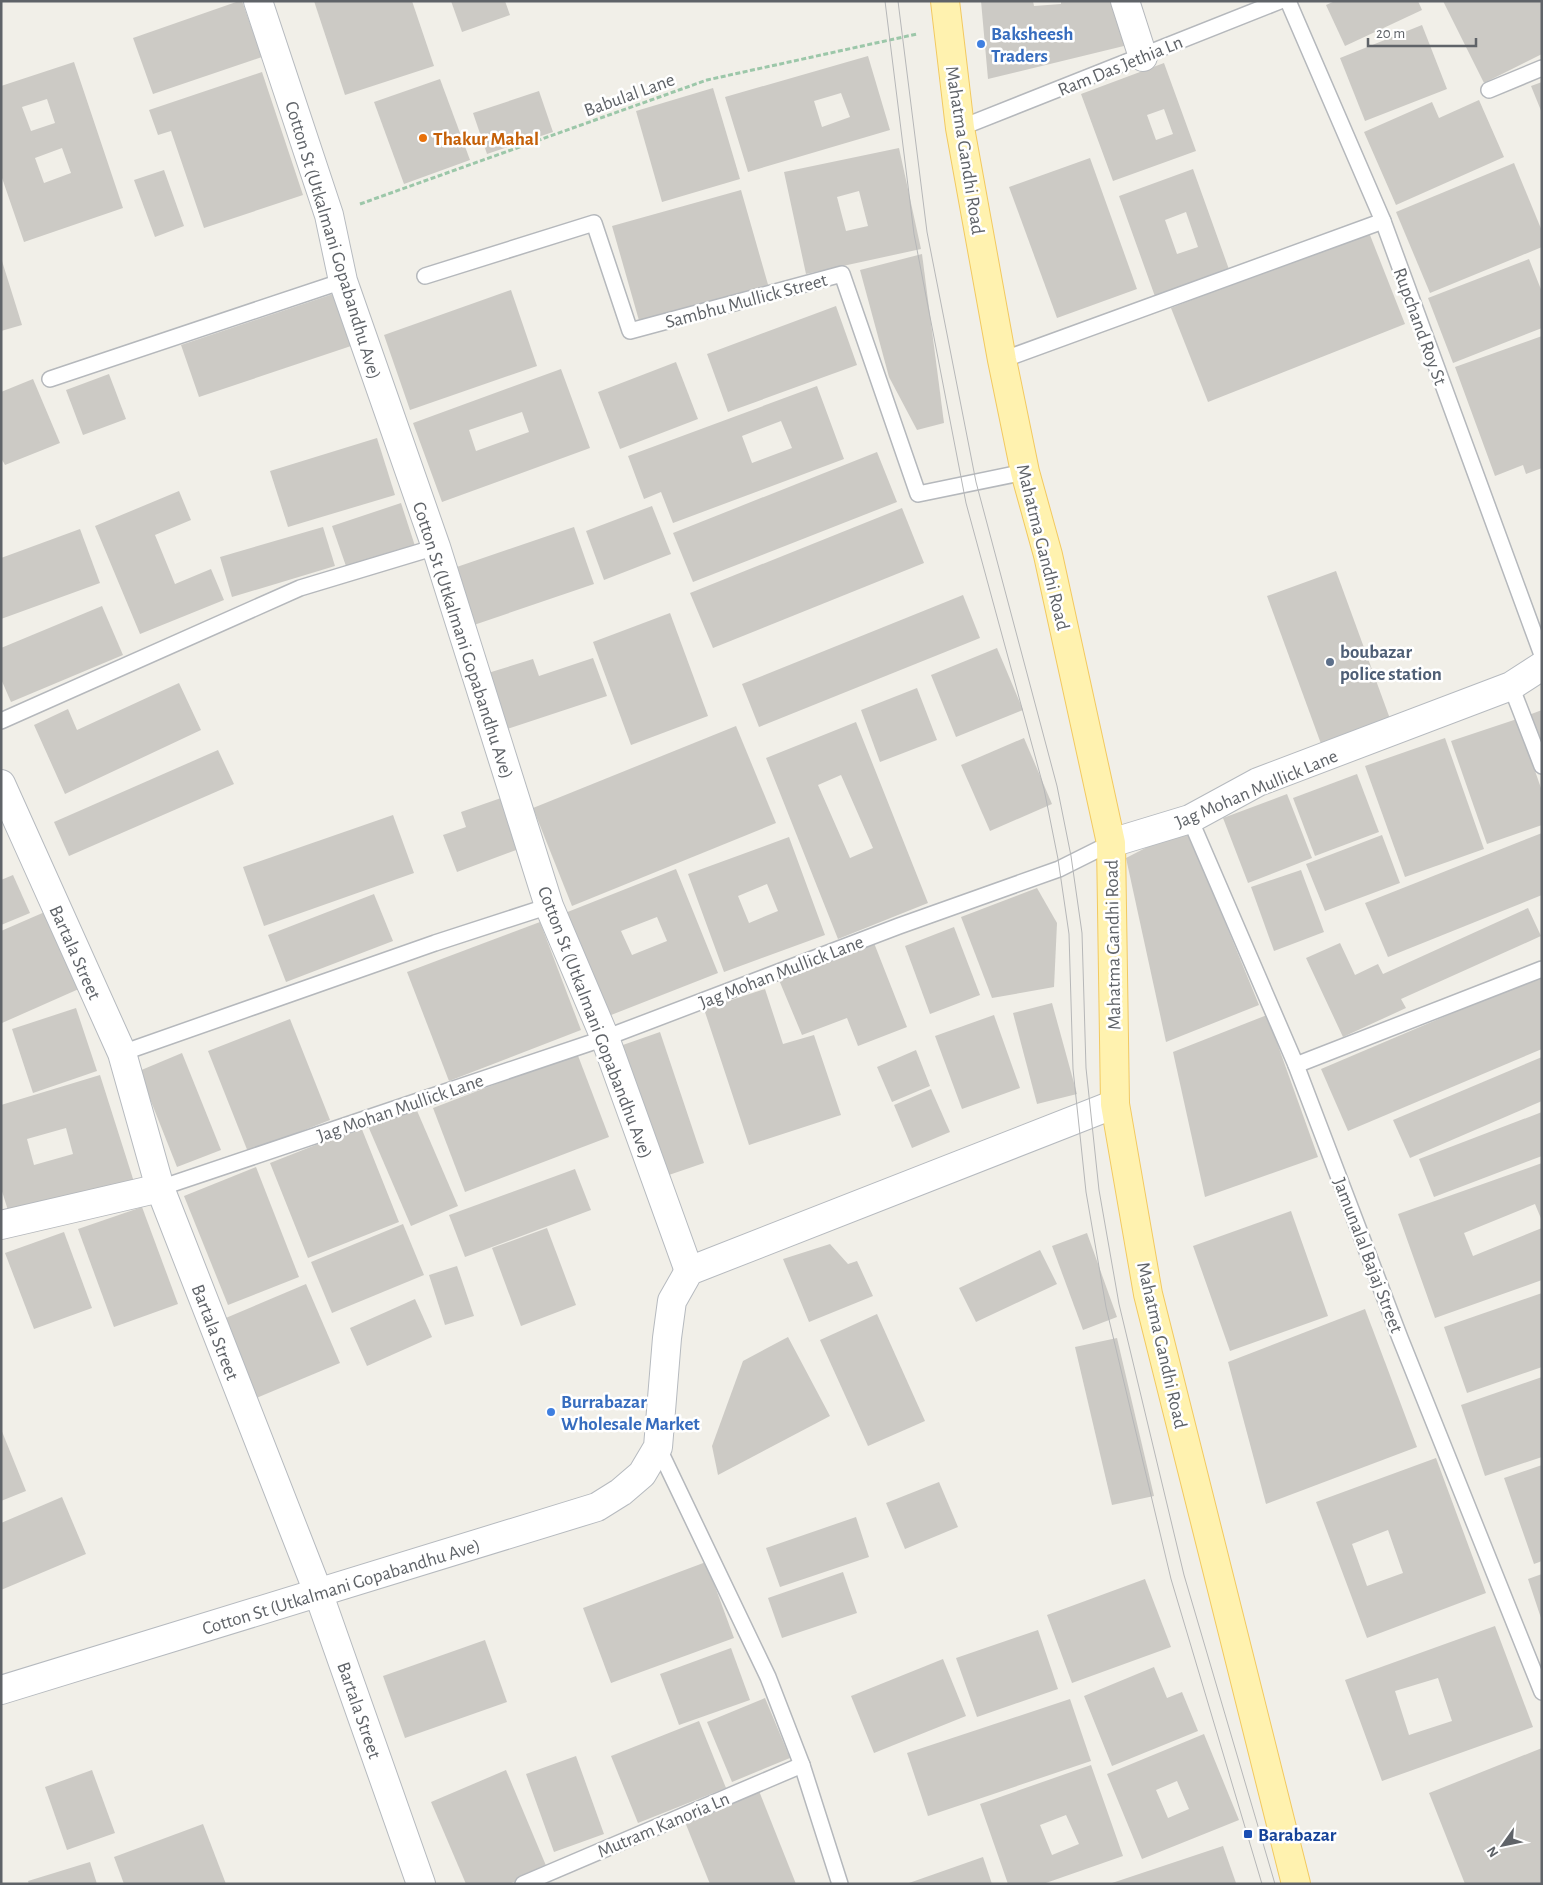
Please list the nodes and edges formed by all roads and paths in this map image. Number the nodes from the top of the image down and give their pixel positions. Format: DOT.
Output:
graph roads {
  1 [pos="258,1"];
  2 [pos="945,1"];
  3 [pos="1125,1"];
  4 [pos="1280,1"];
  5 [pos="1288,1"];
  6 [pos="947,28"];
  7 [pos="1143,57"];
  8 [pos="1542,68"];
  9 [pos="1489,90"];
  10 [pos="960,128"];
  11 [pos="329,215"];
  12 [pos="1383,221"];
  13 [pos="425,276"];
  14 [pos="343,281"];
  15 [pos="1002,360"];
  16 [pos="50,379"];
  17 [pos="1025,472"];
  18 [pos="436,547"];
  19 [pos="1542,655"];
  20 [pos="1542,666"];
  21 [pos="1511,686"];
  22 [pos="1,721"];
  23 [pos="1542,766"];
  24 [pos="2,786"];
  25 [pos="1190,820"];
  26 [pos="1111,843"];
  27 [pos="549,906"];
  28 [pos="1542,969"];
  29 [pos="605,1038"];
  30 [pos="122,1053"];
  31 [pos="1296,1065"];
  32 [pos="1115,1104"];
  33 [pos="160,1188"];
  34 [pos="1,1226"];
  35 [pos="690,1271"];
  36 [pos="658,1447"];
  37 [pos="318,1592"];
  38 [pos="1,1690"];
  39 [pos="1542,1692"];
  40 [pos="802,1764"];
  41 [pos="421,1884"];
  42 [pos="523,1884"];
  43 [pos="840,1884"];
  44 [pos="1296,1884"];
  1 -- 11 [label="street, Cotton St (Utkalmani Gopabandhu Ave)"];
  2 -- 6 [label="main road, Mahatma Gandhi Road"];
  3 -- 7 [label="street"];
  4 -- 7 [label="lane, Ram Das Jethia Ln"];
  5 -- 12 [label="lane, Rupchand Roy St"];
  6 -- 10 [label="main road, Mahatma Gandhi Road"];
  6 -- 11 [label="path, Babulal Lane"];
  7 -- 10 [label="lane, Ram Das Jethia Ln"];
  8 -- 9 [label="lane"];
  10 -- 15 [label="main road, Mahatma Gandhi Road"];
  11 -- 14 [label="street, Cotton St (Utkalmani Gopabandhu Ave)"];
  12 -- 15 [label="lane"];
  12 -- 19 [label="lane, Rupchand Roy St"];
  13 -- 17 [label="lane, Sambhu Mullick Street"];
  14 -- 16 [label="lane"];
  14 -- 18 [label="street, Cotton St (Utkalmani Gopabandhu Ave)"];
  15 -- 17 [label="main road, Mahatma Gandhi Road"];
  17 -- 26 [label="main road, Mahatma Gandhi Road"];
  18 -- 22 [label="lane"];
  18 -- 27 [label="street, Cotton St (Utkalmani Gopabandhu Ave)"];
  20 -- 21 [label="street, Jag Mohan Mullick Lane"];
  21 -- 23 [label="lane"];
  21 -- 25 [label="street, Jag Mohan Mullick Lane"];
  24 -- 30 [label="street, Bartala Street"];
  25 -- 26 [label="street, Jag Mohan Mullick Lane"];
  25 -- 31 [label="lane, Jamunalal Bajaj Street"];
  26 -- 29 [label="lane, Jag Mohan Mullick Lane"];
  26 -- 32 [label="main road, Mahatma Gandhi Road"];
  27 -- 29 [label="street, Cotton St (Utkalmani Gopabandhu Ave)"];
  27 -- 30 [label="lane"];
  28 -- 31 [label="lane"];
  29 -- 33 [label="lane, Jag Mohan Mullick Lane"];
  29 -- 35 [label="street, Cotton St (Utkalmani Gopabandhu Ave)"];
  30 -- 33 [label="street, Bartala Street"];
  31 -- 39 [label="lane, Jamunalal Bajaj Street"];
  32 -- 35 [label="street"];
  32 -- 44 [label="main road, Mahatma Gandhi Road"];
  33 -- 34 [label="street, Jag Mohan Mullick Lane"];
  33 -- 37 [label="street, Bartala Street"];
  35 -- 36 [label="street, Cotton St (Utkalmani Gopabandhu Ave)"];
  36 -- 37 [label="street, Cotton St (Utkalmani Gopabandhu Ave)"];
  36 -- 40 [label="lane"];
  37 -- 38 [label="street, Cotton St (Utkalmani Gopabandhu Ave)"];
  37 -- 41 [label="street, Bartala Street"];
  40 -- 42 [label="lane, Mutram Kanoria Ln"];
  40 -- 43 [label="lane"];
}
